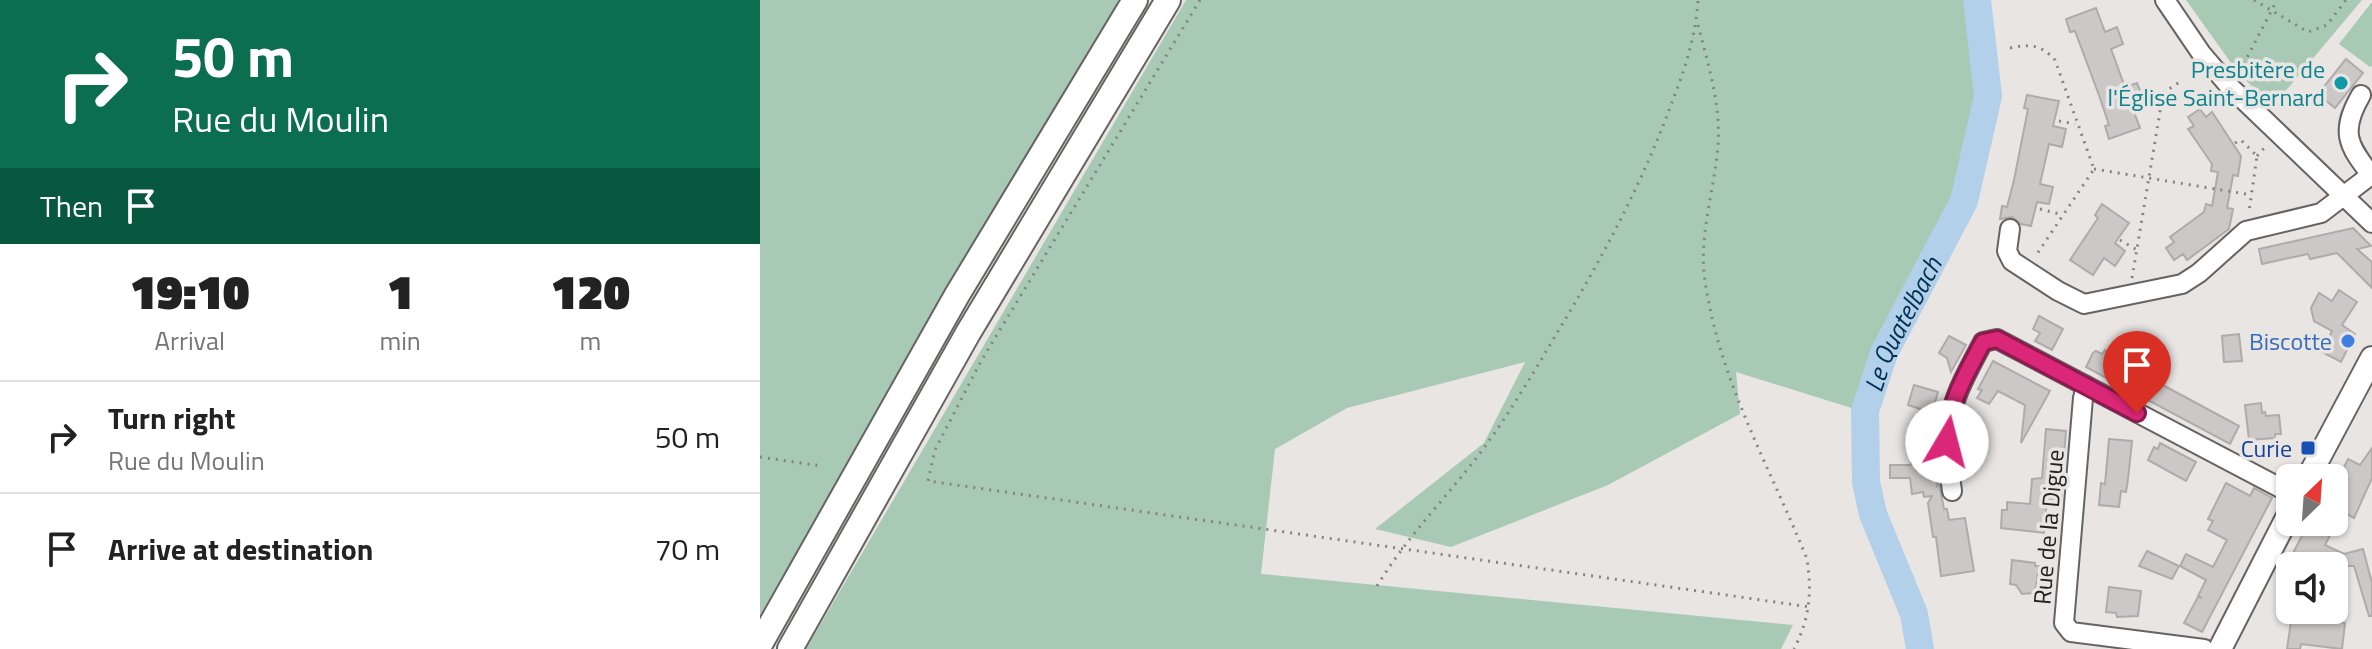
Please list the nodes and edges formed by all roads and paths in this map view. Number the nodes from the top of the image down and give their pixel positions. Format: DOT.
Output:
graph roads {
  1 [pos="1135,0"];
  2 [pos="1168,0"];
  3 [pos="1200,0"];
  4 [pos="1698,0"];
  5 [pos="2165,0"];
  6 [pos="2254,0"];
  7 [pos="2277,0"];
  8 [pos="2346,0"];
  9 [pos="2271,11"];
  10 [pos="1697,22"];
  11 [pos="2010,48"];
  12 [pos="2183,80"];
  13 [pos="2229,86"];
  14 [pos="2163,94"];
  15 [pos="2361,95"];
  16 [pos="2136,110"];
  17 [pos="2059,121"];
  18 [pos="2077,125"];
  19 [pos="2235,143"];
  20 [pos="2267,145"];
  21 [pos="2257,156"];
  22 [pos="2094,169"];
  23 [pos="2371,175"];
  24 [pos="2151,178"];
  25 [pos="2252,195"];
  26 [pos="2344,198"];
  27 [pos="2040,209"];
  28 [pos="2064,215"];
  29 [pos="2372,223"];
  30 [pos="2010,229"];
  31 [pos="2246,231"];
  32 [pos="2120,240"];
  33 [pos="2137,250"];
  34 [pos="2037,254"];
  35 [pos="2134,294"];
  36 [pos="2372,358"];
  37 [pos="2086,386"];
  38 [pos="760,457"];
  39 [pos="2315,464"];
  40 [pos="822,466"];
  41 [pos="2276,486"];
  42 [pos="1952,491"];
  43 [pos="2278,536"];
  44 [pos="1400,549"];
  45 [pos="1377,586"];
  46 [pos="1810,607"];
  47 [pos="760,644"];
  48 [pos="790,649"];
  49 [pos="1794,649"];
  50 [pos="2204,649"];
  51 [pos="2220,649"];
  1 -- 47 [label="highway"];
  2 -- 48 [label="highway"];
  3 -- 44 [label="path"];
  4 -- 10 [label="path"];
  5 -- 13 [label="street"];
  6 -- 9 [label="path"];
  7 -- 9 [label="path"];
  8 -- 9 [label="path"];
  9 -- 13 [label="path"];
  10 -- 44 [label="path"];
  10 -- 46 [label="path"];
  11 -- 18 [label="path"];
  12 -- 14 [label="path"];
  13 -- 26 [label="street"];
  14 -- 16 [label="path"];
  14 -- 24 [label="path"];
  15 -- 23 [label="street"];
  17 -- 18 [label="path"];
  18 -- 22 [label="path"];
  19 -- 21 [label="path"];
  20 -- 21 [label="path"];
  21 -- 25 [label="path"];
  22 -- 24 [label="path"];
  22 -- 28 [label="path"];
  23 -- 26 [label="street"];
  24 -- 25 [label="path"];
  24 -- 33 [label="path"];
  25 -- 31 [label="path"];
  26 -- 29 [label="street"];
  26 -- 31 [label="street"];
  27 -- 28 [label="path"];
  28 -- 34 [label="path"];
  30 -- 35 [label="street"];
  31 -- 35 [label="street"];
  32 -- 33 [label="path"];
  33 -- 35 [label="path"];
  36 -- 39 [label="main road"];
  37 -- 41 [label="street"];
  37 -- 42 [label="street"];
  37 -- 50 [label="street, Rue de la Digue"];
  38 -- 40 [label="path"];
  43 -- 51 [label="main road"];
  44 -- 45 [label="path"];
  44 -- 46 [label="path"];
  46 -- 49 [label="path"];
}
